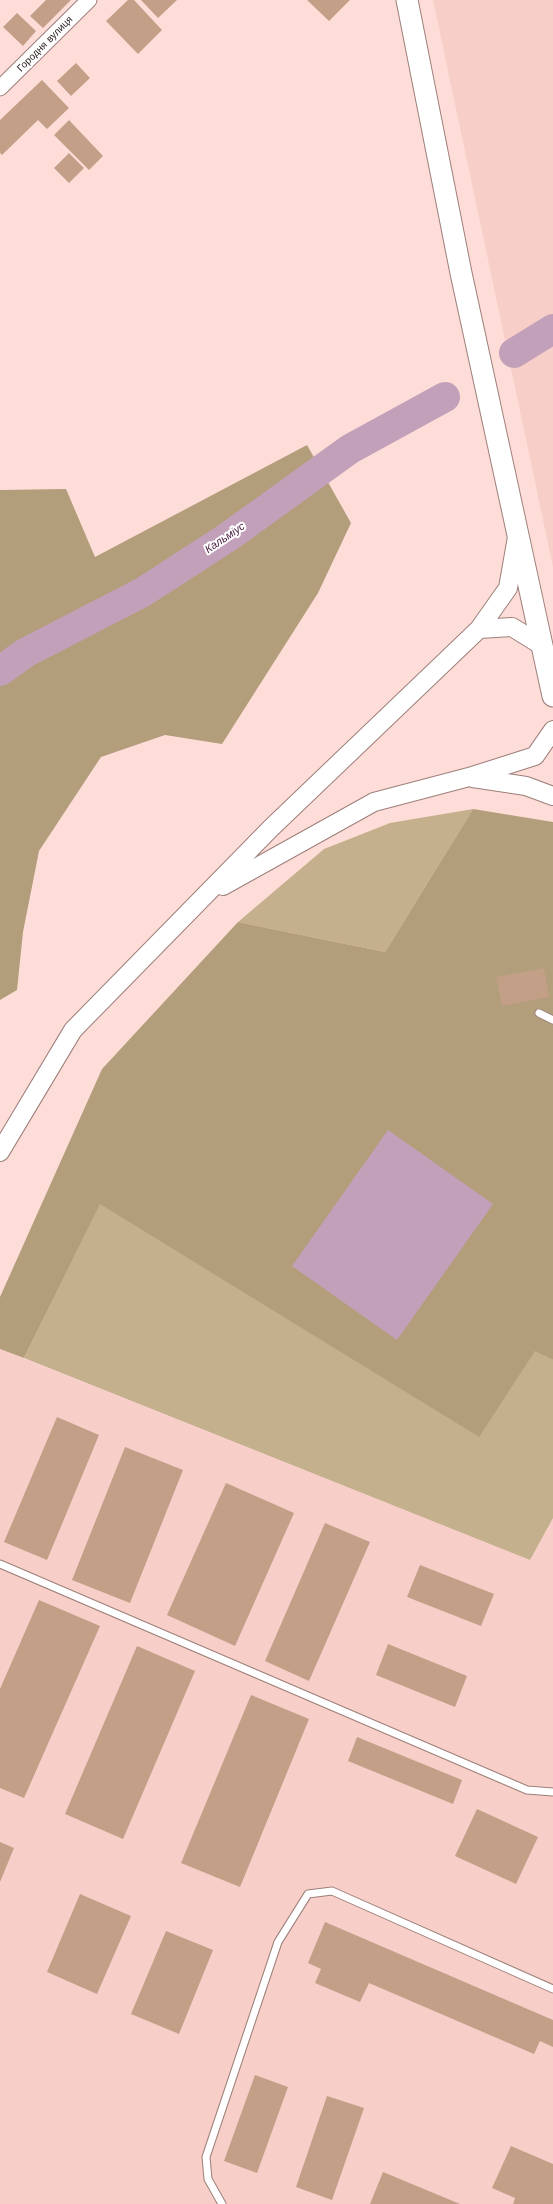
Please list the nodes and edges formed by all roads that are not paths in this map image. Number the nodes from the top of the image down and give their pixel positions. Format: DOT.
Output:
graph roads {
  1 [pos="89,0"];
  2 [pos="407,0"];
  3 [pos="0,88"];
  4 [pos="517,535"];
  5 [pos="479,629"];
  6 [pos="542,644"];
  7 [pos="553,696"];
  8 [pos="553,730"];
  9 [pos="469,777"];
  10 [pos="553,796"];
  11 [pos="209,894"];
  12 [pos="539,1013"];
  13 [pos="553,1020"];
  14 [pos="0,1152"];
  15 [pos="0,1564"];
  16 [pos="553,1792"];
  17 [pos="553,1989"];
  18 [pos="222,2204"];
  1 -- 3 [label="street, Городня вулиця"];
  2 -- 4 [label="main road"];
  4 -- 5 [label="street"];
  4 -- 6 [label="main road"];
  5 -- 6 [label="street"];
  5 -- 11 [label="street"];
  6 -- 7 [label="main road"];
  8 -- 9 [label="street"];
  9 -- 10 [label="street"];
  9 -- 11 [label="street"];
  11 -- 14 [label="street"];
  12 -- 13 [label="lane"];
  15 -- 16 [label="lane"];
  17 -- 18 [label="lane"];
}
